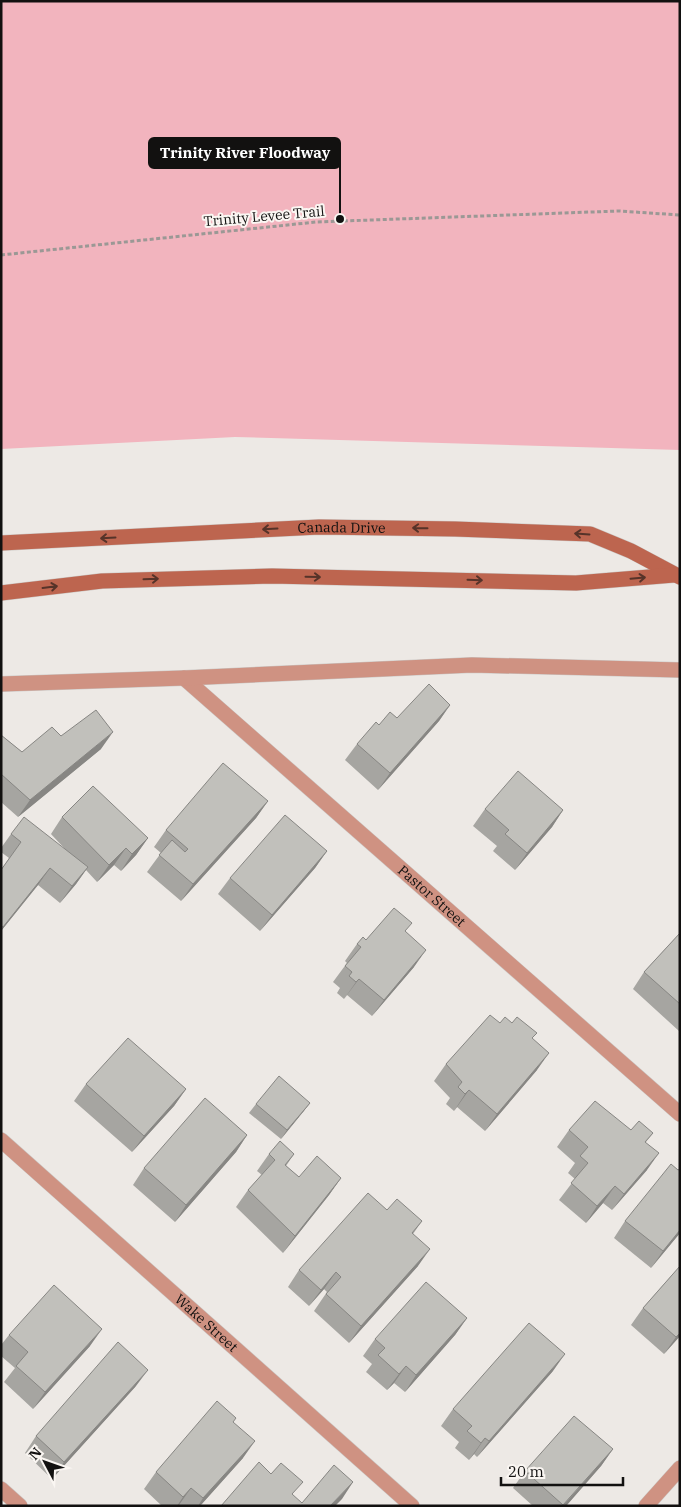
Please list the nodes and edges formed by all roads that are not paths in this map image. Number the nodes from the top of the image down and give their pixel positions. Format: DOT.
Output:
graph roads {
  1 [pos="1,543"];
  2 [pos="677,576"];
  3 [pos="1,593"];
  4 [pos="680,670"];
  5 [pos="184,678"];
  6 [pos="1,684"];
  7 [pos="680,1114"];
  8 [pos="1,1140"];
  9 [pos="680,1468"];
  10 [pos="1,1489"];
  11 [pos="20,1506"];
  12 [pos="412,1506"];
  13 [pos="646,1506"];
  2 -- 1 [label="street, Canada Drive, one-way"];
  3 -- 2 [label="street, Canada Drive, one-way"];
  4 -- 5 [label="street"];
  5 -- 6 [label="street"];
  5 -- 7 [label="street, Pastor Street"];
  8 -- 12 [label="street, Wake Street"];
  9 -- 13 [label="street"];
  10 -- 11 [label="street"];
}
